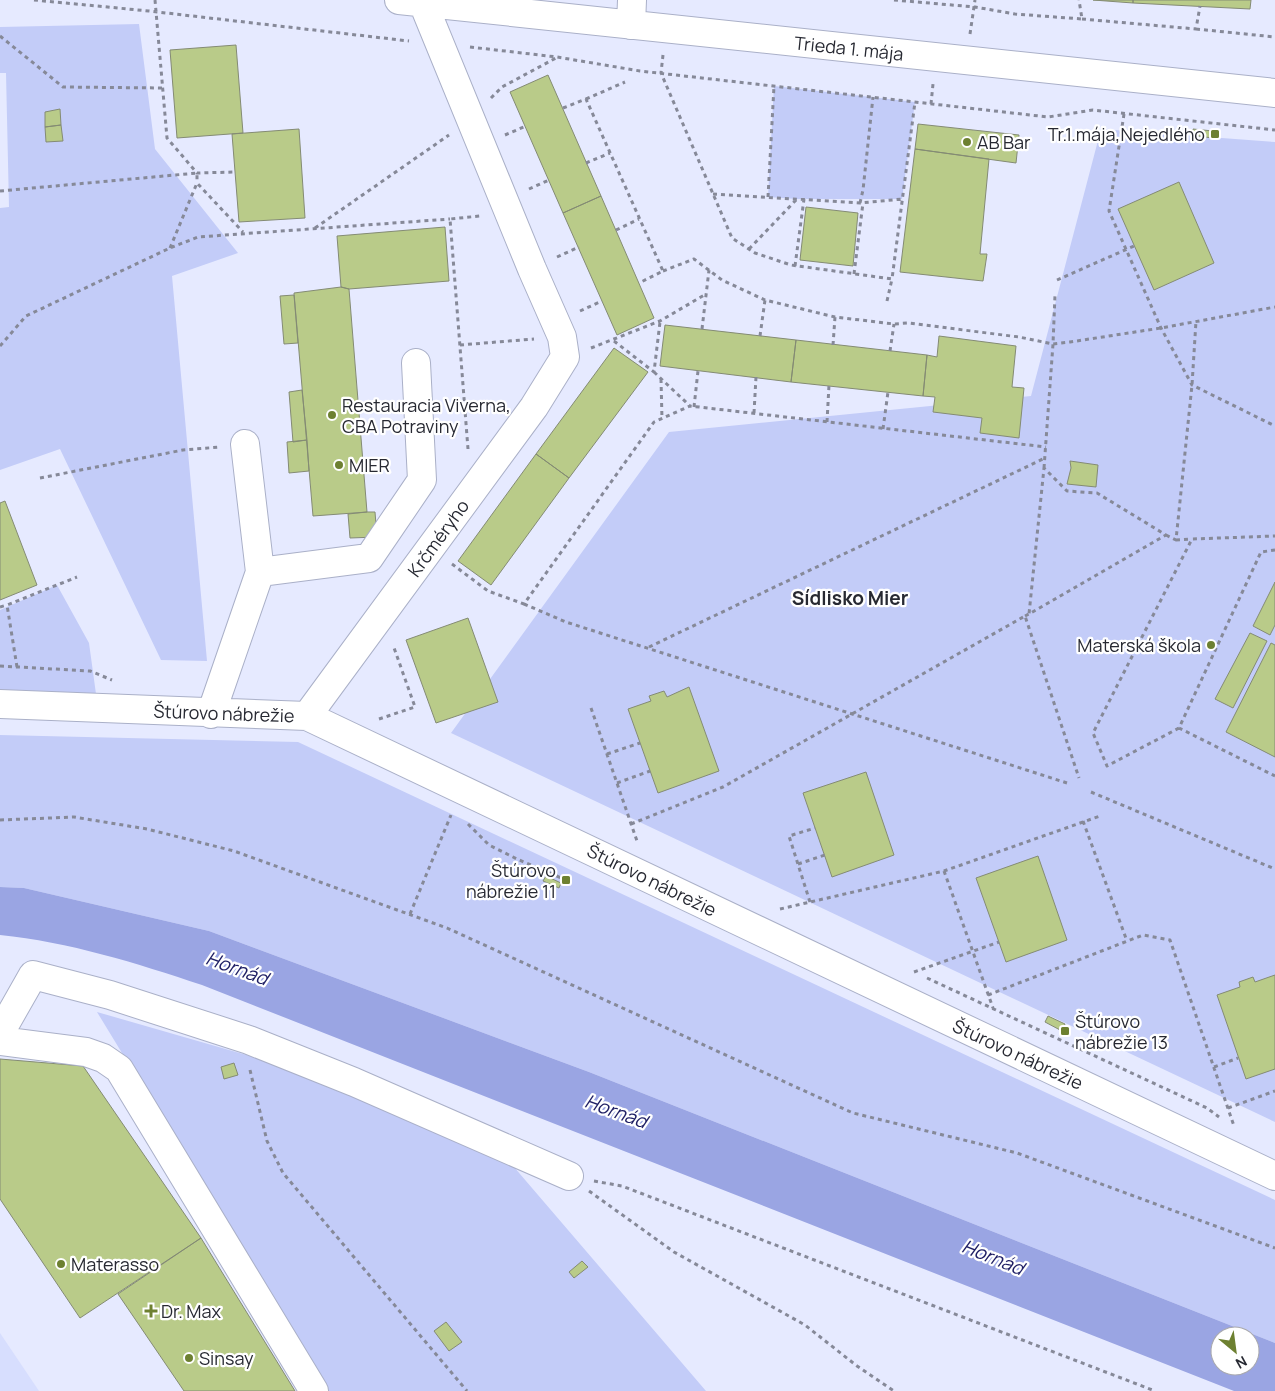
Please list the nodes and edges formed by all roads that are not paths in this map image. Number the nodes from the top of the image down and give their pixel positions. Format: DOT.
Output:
graph roads {
  1 [pos="411,1"];
  2 [pos="632,12"];
  3 [pos="1275,93"];
  4 [pos="563,347"];
  5 [pos="416,363"];
  6 [pos="244,444"];
  7 [pos="260,572"];
  8 [pos="0,704"];
  9 [pos="211,714"];
  10 [pos="307,716"];
  11 [pos="0,1033"];
  12 [pos="0,1041"];
  13 [pos="568,1176"];
  14 [pos="1275,1176"];
  15 [pos="314,1391"];
  1 -- 2 [label="street, Trieda 1. mája"];
  1 -- 4 [label="street, Trieda 1. mája"];
  2 -- 3 [label="street, Trieda 1. mája"];
  4 -- 10 [label="street, Krčméryho"];
  5 -- 7 [label="street"];
  6 -- 7 [label="street"];
  7 -- 9 [label="street"];
  8 -- 9 [label="street, Štúrovo nábrežie"];
  9 -- 10 [label="street, Štúrovo nábrežie"];
  10 -- 14 [label="street, Štúrovo nábrežie"];
  11 -- 13 [label="street"];
  12 -- 15 [label="street"];
}
